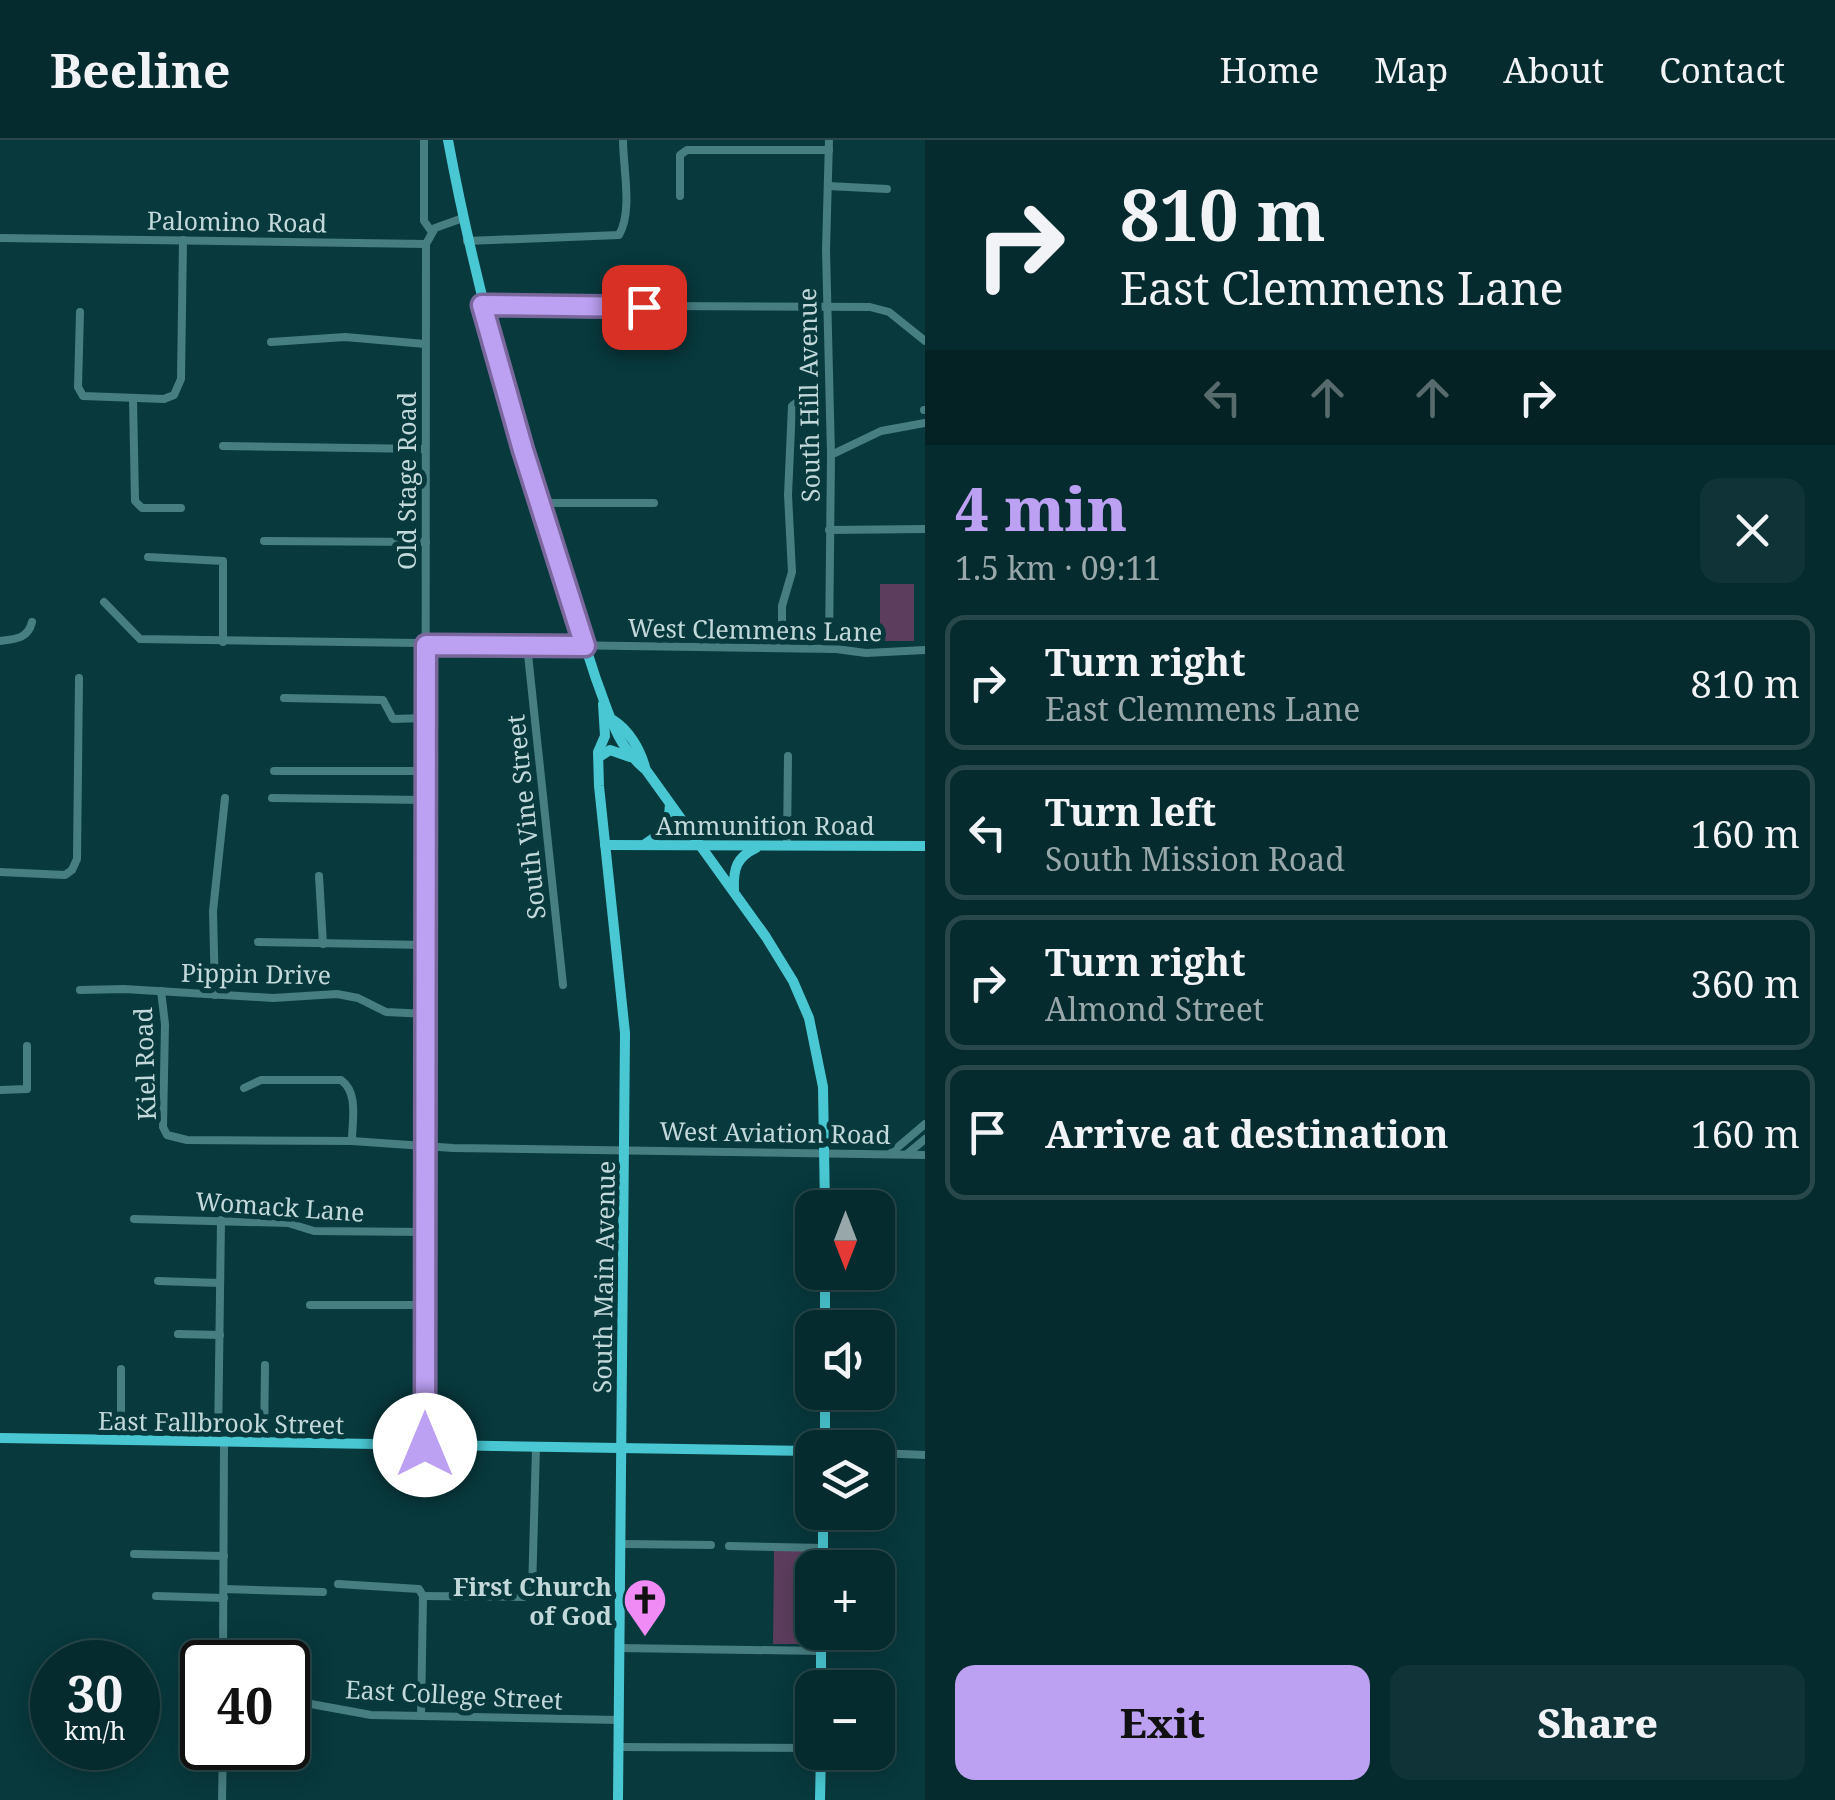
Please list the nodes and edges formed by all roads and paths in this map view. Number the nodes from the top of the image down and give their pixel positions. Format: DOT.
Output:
graph roads {
  1 [pos="424,140"];
  2 [pos="448,140"];
  3 [pos="622,140"];
  4 [pos="829,145"];
  5 [pos="828,186"];
  6 [pos="886,190"];
  7 [pos="680,196"];
  8 [pos="463,218"];
  9 [pos="432,232"];
  10 [pos="0,238"];
  11 [pos="183,240"];
  12 [pos="467,241"];
  13 [pos="426,244"];
  14 [pos="482,305"];
  15 [pos="827,308"];
  16 [pos="80,312"];
  17 [pos="925,341"];
  18 [pos="271,342"];
  19 [pos="425,344"];
  20 [pos="813,389"];
  21 [pos="133,398"];
  22 [pos="925,423"];
  23 [pos="223,446"];
  24 [pos="425,449"];
  25 [pos="831,456"];
  26 [pos="539,504"];
  27 [pos="654,504"];
  28 [pos="180,508"];
  29 [pos="925,529"];
  30 [pos="829,530"];
  31 [pos="264,541"];
  32 [pos="426,542"];
  33 [pos="148,558"];
  34 [pos="104,602"];
  35 [pos="32,622"];
  36 [pos="0,641"];
  37 [pos="223,642"];
  38 [pos="426,645"];
  39 [pos="526,645"];
  40 [pos="585,646"];
  41 [pos="782,648"];
  42 [pos="829,649"];
  43 [pos="925,650"];
  44 [pos="78,678"];
  45 [pos="284,698"];
  46 [pos="603,698"];
  47 [pos="426,718"];
  48 [pos="613,720"];
  49 [pos="600,756"];
  50 [pos="788,756"];
  51 [pos="631,758"];
  52 [pos="646,770"];
  53 [pos="274,771"];
  54 [pos="426,771"];
  55 [pos="225,798"];
  56 [pos="272,798"];
  57 [pos="426,800"];
  58 [pos="670,802"];
  59 [pos="605,844"];
  60 [pos="644,844"];
  61 [pos="699,844"];
  62 [pos="762,845"];
  63 [pos="787,845"];
  64 [pos="925,846"];
  65 [pos="0,872"];
  66 [pos="319,876"];
  67 [pos="734,894"];
  68 [pos="258,942"];
  69 [pos="323,944"];
  70 [pos="426,945"];
  71 [pos="562,986"];
  72 [pos="80,990"];
  73 [pos="161,991"];
  74 [pos="215,995"];
  75 [pos="427,1014"];
  76 [pos="27,1046"];
  77 [pos="244,1088"];
  78 [pos="0,1090"];
  79 [pos="925,1124"];
  80 [pos="167,1135"];
  81 [pos="925,1139"];
  82 [pos="352,1141"];
  83 [pos="425,1147"];
  84 [pos="624,1150"];
  85 [pos="825,1151"];
  86 [pos="891,1153"];
  87 [pos="906,1154"];
  88 [pos="925,1155"];
  89 [pos="825,1190"];
  90 [pos="134,1219"];
  91 [pos="222,1220"];
  92 [pos="425,1232"];
  93 [pos="158,1281"];
  94 [pos="220,1283"];
  95 [pos="310,1305"];
  96 [pos="425,1305"];
  97 [pos="178,1334"];
  98 [pos="220,1335"];
  99 [pos="265,1365"];
  100 [pos="121,1369"];
  101 [pos="0,1438"];
  102 [pos="121,1440"];
  103 [pos="221,1442"];
  104 [pos="264,1443"];
  105 [pos="425,1445"];
  106 [pos="536,1447"];
  107 [pos="622,1448"];
  108 [pos="795,1451"];
  109 [pos="895,1454"];
  110 [pos="925,1455"];
  111 [pos="824,1530"];
  112 [pos="622,1544"];
  113 [pos="711,1546"];
  114 [pos="729,1546"];
  115 [pos="824,1548"];
  116 [pos="134,1554"];
  117 [pos="224,1556"];
  118 [pos="338,1584"];
  119 [pos="323,1592"];
  120 [pos="224,1593"];
  121 [pos="156,1596"];
  122 [pos="423,1596"];
  123 [pos="223,1640"];
  124 [pos="619,1648"];
  125 [pos="820,1652"];
  126 [pos="820,1670"];
  127 [pos="310,1704"];
  128 [pos="420,1716"];
  129 [pos="619,1720"];
  130 [pos="619,1747"];
  131 [pos="795,1748"];
  132 [pos="223,1770"];
  133 [pos="820,1770"];
  134 [pos="222,1800"];
  135 [pos="618,1800"];
  136 [pos="820,1800"];
  1 -- 9 [label="street"];
  2 -- 8 [label="main road"];
  3 -- 12 [label="street"];
  4 -- 5 [label="street, South Hill Avenue"];
  4 -- 7 [label="street"];
  5 -- 6 [label="street"];
  5 -- 15 [label="street, South Hill Avenue"];
  8 -- 9 [label="street"];
  8 -- 12 [label="main road"];
  9 -- 13 [label="street"];
  10 -- 11 [label="street, Palomino Road"];
  11 -- 13 [label="street, Palomino Road"];
  11 -- 21 [label="street"];
  12 -- 14 [label="main road"];
  13 -- 19 [label="street, Old Stage Road"];
  14 -- 15 [label="street"];
  14 -- 26 [label="main road"];
  15 -- 17 [label="street"];
  15 -- 25 [label="street, South Hill Avenue"];
  16 -- 21 [label="street"];
  18 -- 19 [label="street"];
  19 -- 24 [label="street, Old Stage Road"];
  20 -- 41 [label="street"];
  21 -- 28 [label="street"];
  22 -- 25 [label="street"];
  23 -- 24 [label="street"];
  24 -- 32 [label="street, Old Stage Road"];
  25 -- 30 [label="street, South Hill Avenue"];
  26 -- 27 [label="street"];
  26 -- 40 [label="main road"];
  29 -- 30 [label="street"];
  30 -- 42 [label="street, South Hill Avenue"];
  31 -- 32 [label="street"];
  32 -- 38 [label="street, Old Stage Road"];
  33 -- 37 [label="street"];
  34 -- 37 [label="street, West Clemmens Lane"];
  35 -- 36 [label="street"];
  37 -- 38 [label="street, West Clemmens Lane"];
  38 -- 39 [label="street, West Clemmens Lane"];
  38 -- 47 [label="street, Old Stage Road"];
  39 -- 40 [label="street, West Clemmens Lane"];
  39 -- 71 [label="street, South Vine Street"];
  40 -- 41 [label="street, West Clemmens Lane"];
  40 -- 46 [label="main road"];
  41 -- 42 [label="street, West Clemmens Lane"];
  42 -- 43 [label="street, West Clemmens Lane"];
  44 -- 65 [label="street"];
  45 -- 47 [label="street"];
  46 -- 48 [label="main road"];
  46 -- 49 [label="main road, South Main Avenue"];
  47 -- 54 [label="street, Old Stage Road"];
  48 -- 51 [label="main road"];
  48 -- 52 [label="main road"];
  49 -- 51 [label="main road"];
  49 -- 59 [label="main road, South Main Avenue"];
  50 -- 63 [label="street"];
  51 -- 52 [label="main road"];
  52 -- 58 [label="main road"];
  53 -- 54 [label="street"];
  54 -- 57 [label="street, Old Stage Road"];
  55 -- 74 [label="street"];
  56 -- 57 [label="street"];
  57 -- 70 [label="street, Old Stage Road"];
  58 -- 60 [label="main road"];
  58 -- 61 [label="main road"];
  59 -- 60 [label="main road, Ammunition Road"];
  59 -- 84 [label="main road, South Main Avenue"];
  60 -- 61 [label="main road, Ammunition Road"];
  61 -- 62 [label="main road, Ammunition Road"];
  61 -- 67 [label="main road"];
  62 -- 63 [label="main road, Ammunition Road"];
  62 -- 67 [label="main road"];
  63 -- 64 [label="main road, Ammunition Road"];
  66 -- 69 [label="street"];
  67 -- 85 [label="main road"];
  68 -- 69 [label="street"];
  69 -- 70 [label="street"];
  70 -- 75 [label="street, Old Stage Road"];
  72 -- 73 [label="street, Pippin Drive"];
  73 -- 74 [label="street, Pippin Drive"];
  73 -- 80 [label="street, Kiel Road"];
  74 -- 75 [label="street, Pippin Drive"];
  75 -- 83 [label="street, Old Stage Road"];
  76 -- 78 [label="street"];
  77 -- 82 [label="street"];
  79 -- 86 [label="street"];
  80 -- 82 [label="street, West Aviation Road"];
  81 -- 87 [label="street"];
  82 -- 83 [label="street, West Aviation Road"];
  83 -- 84 [label="street, West Aviation Road"];
  83 -- 92 [label="street, Old Stage Road"];
  84 -- 85 [label="street, West Aviation Road"];
  84 -- 107 [label="main road, South Main Avenue"];
  85 -- 86 [label="street, West Aviation Road"];
  85 -- 89 [label="main road"];
  86 -- 87 [label="street, West Aviation Road"];
  87 -- 88 [label="street, West Aviation Road"];
  90 -- 91 [label="street, Womack Lane"];
  91 -- 92 [label="street, Womack Lane"];
  91 -- 94 [label="street"];
  92 -- 96 [label="street, Old Stage Road"];
  93 -- 94 [label="street"];
  94 -- 98 [label="street"];
  95 -- 96 [label="street"];
  96 -- 105 [label="street, Old Stage Road"];
  97 -- 98 [label="street"];
  98 -- 103 [label="street"];
  99 -- 104 [label="street"];
  100 -- 102 [label="street"];
  101 -- 102 [label="main road, East Fallbrook Street"];
  102 -- 103 [label="main road, East Fallbrook Street"];
  103 -- 104 [label="main road, East Fallbrook Street"];
  103 -- 117 [label="street"];
  104 -- 105 [label="main road, East Fallbrook Street"];
  105 -- 106 [label="main road, East Fallbrook Street"];
  106 -- 107 [label="main road, East Fallbrook Street"];
  106 -- 122 [label="street"];
  107 -- 108 [label="main road, East Fallbrook Street"];
  107 -- 112 [label="main road, South Main Avenue"];
  109 -- 110 [label="street"];
  111 -- 115 [label="main road"];
  112 -- 113 [label="street"];
  112 -- 124 [label="main road, South Main Avenue"];
  114 -- 115 [label="street"];
  116 -- 117 [label="street"];
  117 -- 120 [label="street"];
  118 -- 122 [label="street"];
  119 -- 120 [label="street"];
  120 -- 121 [label="street"];
  120 -- 123 [label="street"];
  122 -- 128 [label="street"];
  124 -- 125 [label="street"];
  124 -- 129 [label="main road, South Main Avenue"];
  125 -- 126 [label="main road"];
  127 -- 128 [label="street, East College Street"];
  128 -- 129 [label="street, East College Street"];
  129 -- 130 [label="main road, South Main Avenue"];
  130 -- 131 [label="street"];
  130 -- 135 [label="main road, South Main Avenue"];
  132 -- 134 [label="street"];
  133 -- 136 [label="main road"];
}
